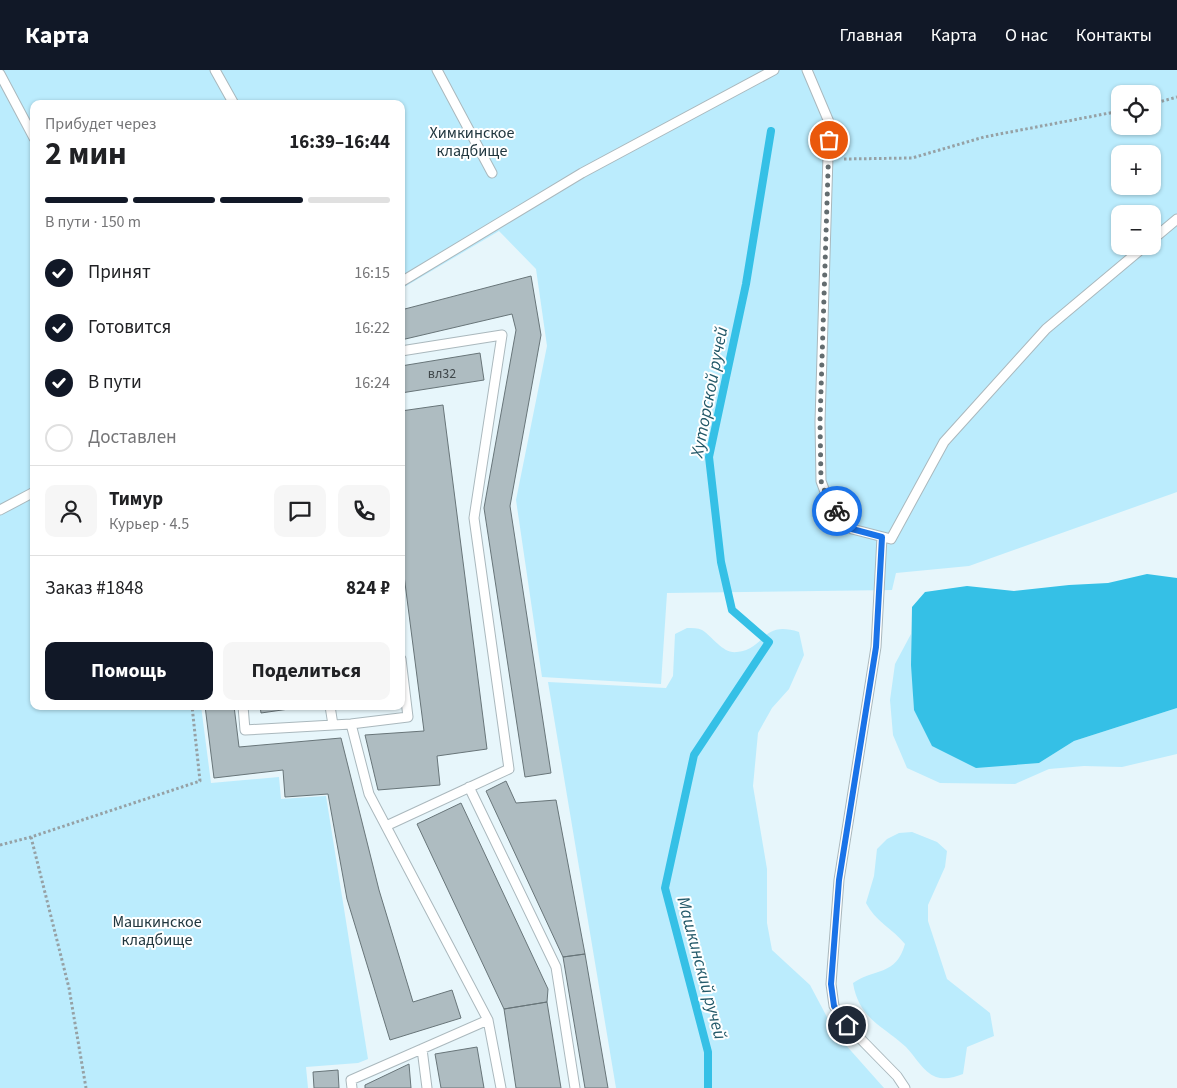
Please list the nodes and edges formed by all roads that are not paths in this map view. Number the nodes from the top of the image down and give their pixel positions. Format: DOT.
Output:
graph roads {
  1 [pos="215,70"];
  2 [pos="437,70"];
  3 [pos="774,70"];
  4 [pos="807,70"];
  5 [pos="0,74"];
  6 [pos="232,100"];
  7 [pos="30,130"];
  8 [pos="492,172"];
  9 [pos="1177,219"];
  10 [pos="1161,232"];
  11 [pos="1134,255"];
  12 [pos="405,280"];
  13 [pos="405,350"];
  14 [pos="30,494"];
  15 [pos="0,510"];
  16 [pos="882,537"];
  17 [pos="405,692"];
  18 [pos="243,710"];
  19 [pos="331,710"];
  20 [pos="351,724"];
  21 [pos="333,725"];
  22 [pos="469,788"];
  23 [pos="386,826"];
  24 [pos="488,1020"];
  25 [pos="422,1049"];
  26 [pos="352,1088"];
  27 [pos="427,1088"];
  28 [pos="501,1088"];
  29 [pos="575,1088"];
  30 [pos="906,1088"];
  1 -- 6 [label="lane"];
  2 -- 8 [label="lane"];
  3 -- 12 [label="lane"];
  4 -- 16 [label="lane"];
  5 -- 7 [label="lane"];
  9 -- 10 [label="lane"];
  11 -- 16 [label="lane"];
  13 -- 22 [label="lane"];
  14 -- 15 [label="lane"];
  16 -- 30 [label="lane"];
  17 -- 20 [label="lane"];
  18 -- 21 [label="lane"];
  19 -- 21 [label="lane"];
  20 -- 21 [label="lane"];
  20 -- 23 [label="lane"];
  22 -- 23 [label="lane"];
  22 -- 29 [label="lane"];
  23 -- 24 [label="lane"];
  24 -- 25 [label="lane"];
  24 -- 28 [label="lane"];
  25 -- 26 [label="lane"];
  25 -- 27 [label="lane"];
}
